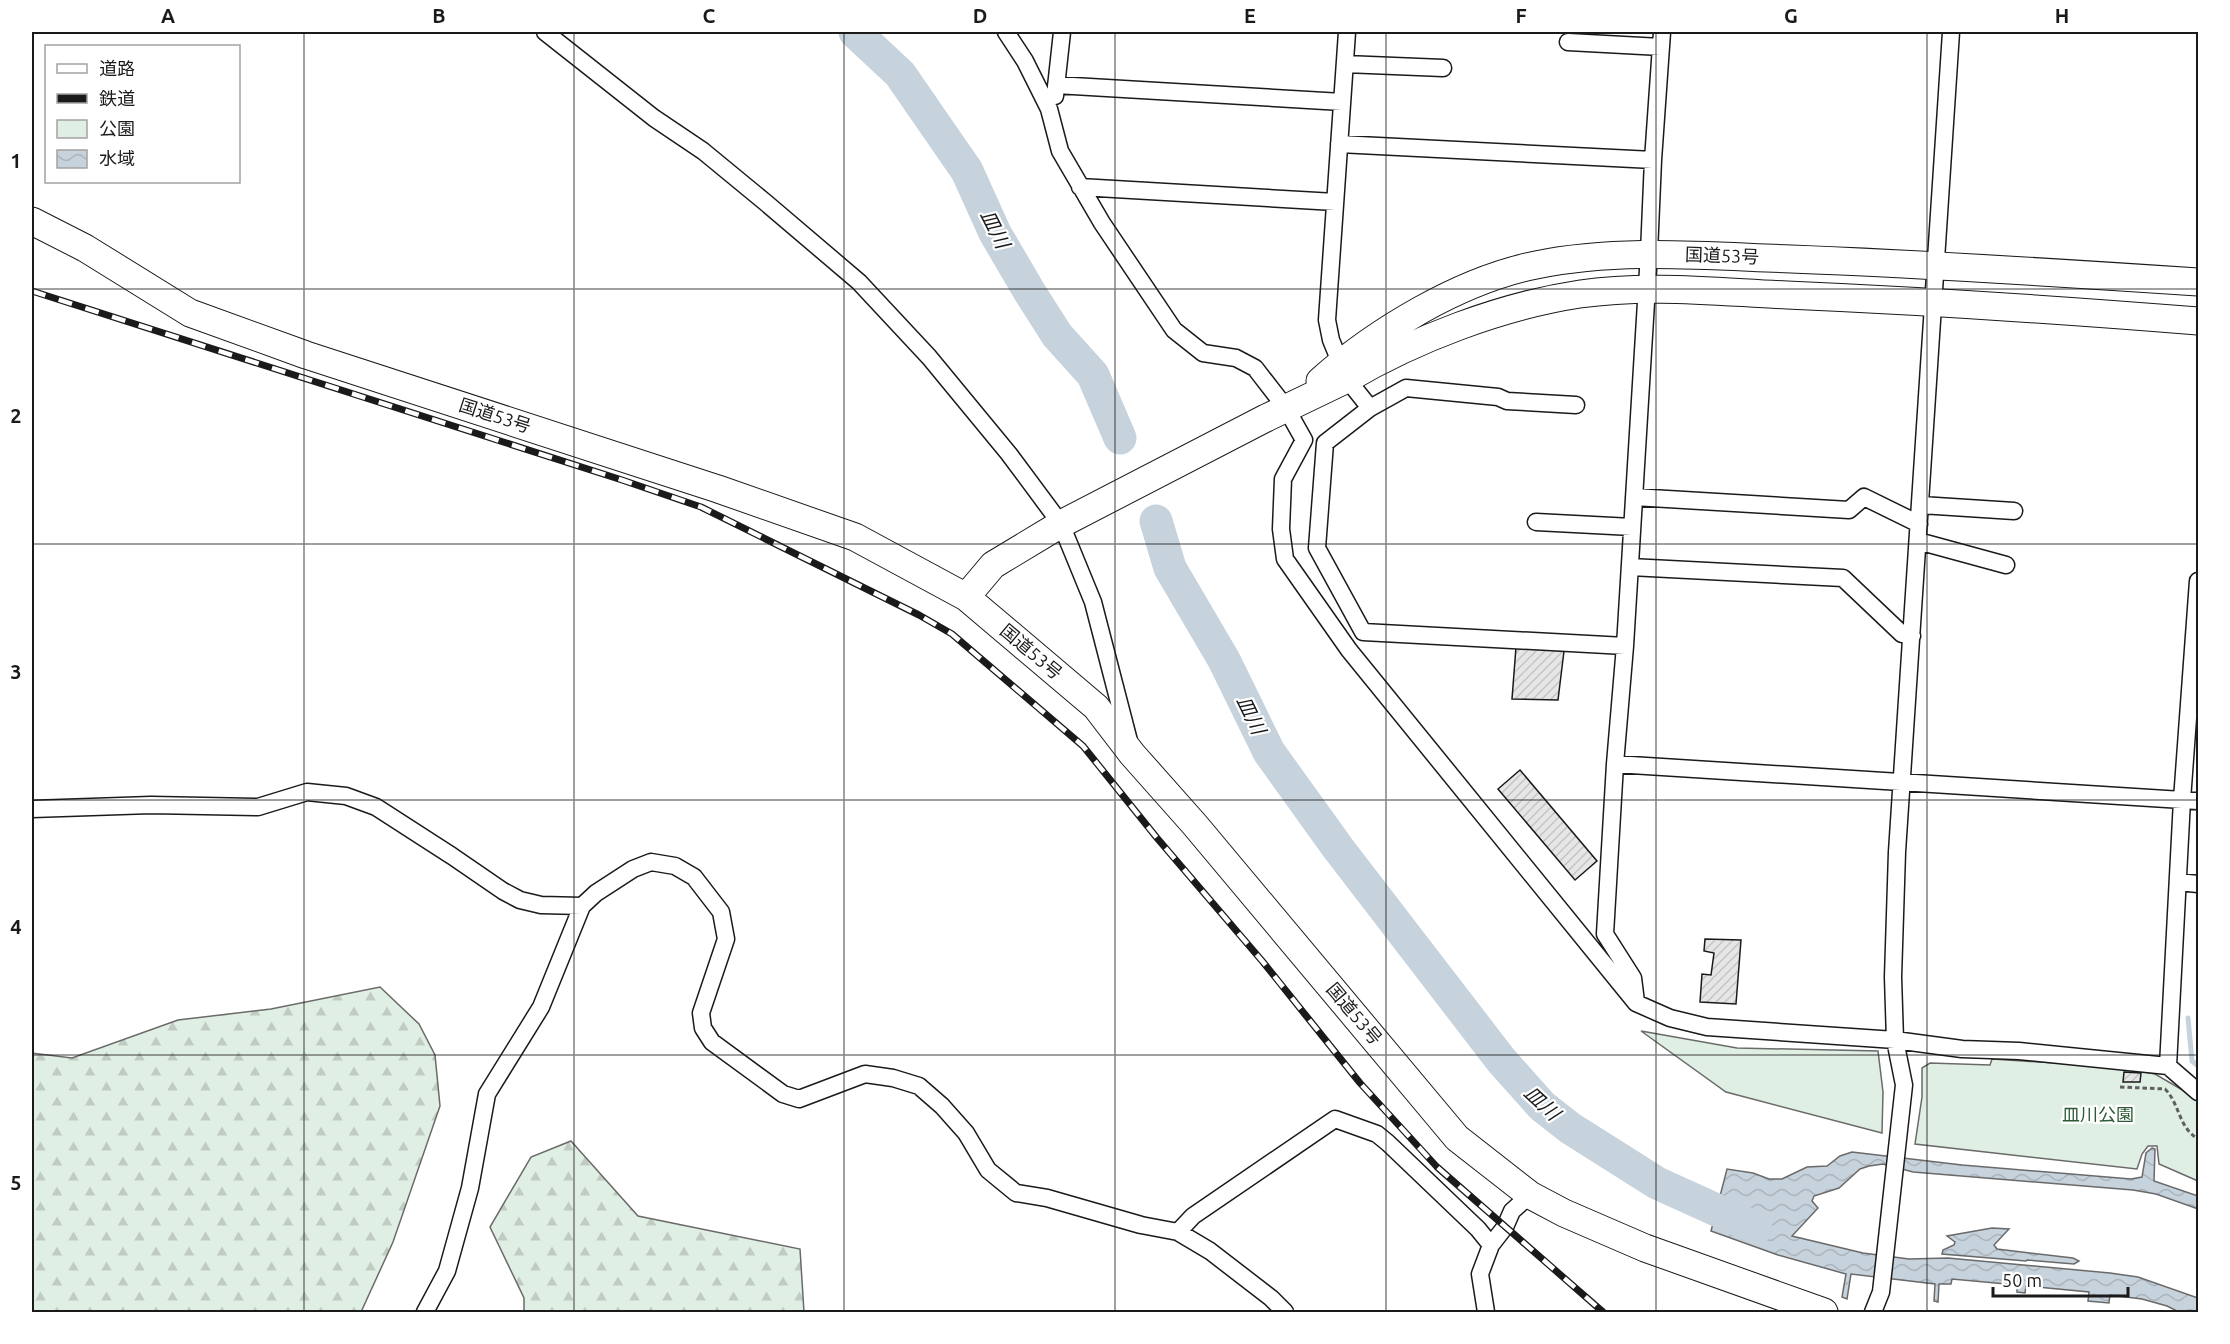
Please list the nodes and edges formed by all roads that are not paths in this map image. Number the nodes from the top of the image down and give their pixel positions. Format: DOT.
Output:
graph roads {
  1 [pos="545,32"];
  2 [pos="1006,32"];
  3 [pos="1062,32"];
  4 [pos="1347,32"];
  5 [pos="1951,32"];
  6 [pos="1662,39"];
  7 [pos="1568,42"];
  8 [pos="1345,64"];
  9 [pos="1443,68"];
  10 [pos="1056,85"];
  11 [pos="1342,102"];
  12 [pos="1049,108"];
  13 [pos="1339,144"];
  14 [pos="1653,160"];
  15 [pos="1080,187"];
  16 [pos="1335,202"];
  17 [pos="32,221"];
  18 [pos="1649,253"];
  19 [pos="1937,264"];
  20 [pos="2199,282"];
  21 [pos="1646,289"];
  22 [pos="1935,301"];
  23 [pos="2199,321"];
  24 [pos="1344,370"];
  25 [pos="1576,405"];
  26 [pos="1370,408"];
  27 [pos="1276,413"];
  28 [pos="1634,497"];
  29 [pos="1921,505"];
  30 [pos="2014,511"];
  31 [pos="1070,519"];
  32 [pos="1536,522"];
  33 [pos="1632,527"];
  34 [pos="1919,532"];
  35 [pos="2006,565"];
  36 [pos="1630,567"];
  37 [pos="2199,581"];
  38 [pos="966,597"];
  39 [pos="1364,632"];
  40 [pos="1912,636"];
  41 [pos="2196,642"];
  42 [pos="1625,646"];
  43 [pos="1349,651"];
  44 [pos="1132,754"];
  45 [pos="1615,764"];
  46 [pos="1902,782"];
  47 [pos="2190,800"];
  48 [pos="32,809"];
  49 [pos="2178,882"];
  50 [pos="2199,884"];
  51 [pos="582,906"];
  52 [pos="1605,934"];
  53 [pos="1584,938"];
  54 [pos="1636,1003"];
  55 [pos="1895,1040"];
  56 [pos="2168,1066"];
  57 [pos="2199,1092"];
  58 [pos="1530,1195"];
  59 [pos="1178,1232"];
  60 [pos="1491,1245"];
  61 [pos="425,1312"];
  62 [pos="1285,1312"];
  63 [pos="1486,1312"];
  64 [pos="1824,1312"];
  65 [pos="1873,1312"];
  1 -- 31 [label="street"];
  2 -- 12 [label="street"];
  3 -- 10 [label="street"];
  4 -- 8 [label="street"];
  5 -- 19 [label="street"];
  6 -- 7 [label="street"];
  6 -- 14 [label="street"];
  8 -- 9 [label="street"];
  8 -- 11 [label="street"];
  10 -- 11 [label="street"];
  10 -- 12 [label="street"];
  11 -- 13 [label="street"];
  12 -- 15 [label="street"];
  13 -- 14 [label="street"];
  13 -- 16 [label="street"];
  14 -- 18 [label="street"];
  15 -- 16 [label="street"];
  15 -- 27 [label="street"];
  16 -- 24 [label="street"];
  17 -- 38 [label="highway, 国道53号"];
  18 -- 19 [label="highway, 国道53号"];
  18 -- 21 [label="street"];
  18 -- 24 [label="highway, 国道53号"];
  19 -- 20 [label="highway, 国道53号"];
  19 -- 22 [label="street"];
  21 -- 22 [label="highway, 国道53号"];
  21 -- 24 [label="highway, 国道53号"];
  21 -- 28 [label="street"];
  22 -- 23 [label="highway, 国道53号"];
  22 -- 29 [label="street"];
  24 -- 26 [label="street"];
  24 -- 27 [label="highway, 国道53号"];
  25 -- 26 [label="street"];
  26 -- 39 [label="street"];
  27 -- 31 [label="highway, 国道53号"];
  27 -- 43 [label="street"];
  28 -- 33 [label="street"];
  28 -- 34 [label="street"];
  29 -- 30 [label="street"];
  29 -- 34 [label="street"];
  31 -- 38 [label="highway, 国道53号"];
  31 -- 44 [label="street"];
  32 -- 33 [label="street"];
  33 -- 36 [label="street"];
  34 -- 35 [label="street"];
  34 -- 40 [label="street"];
  36 -- 40 [label="street"];
  36 -- 42 [label="street"];
  37 -- 41 [label="street"];
  38 -- 44 [label="highway, 国道53号"];
  39 -- 42 [label="street"];
  39 -- 43 [label="street"];
  40 -- 46 [label="street"];
  41 -- 47 [label="street"];
  42 -- 45 [label="street"];
  43 -- 53 [label="street"];
  44 -- 58 [label="highway, 国道53号"];
  45 -- 46 [label="street"];
  45 -- 52 [label="street"];
  46 -- 47 [label="street"];
  46 -- 55 [label="street"];
  47 -- 49 [label="street"];
  48 -- 51 [label="street"];
  49 -- 50 [label="street"];
  49 -- 56 [label="street"];
  51 -- 59 [label="street"];
  51 -- 61 [label="street"];
  52 -- 53 [label="street"];
  52 -- 54 [label="street"];
  53 -- 54 [label="street"];
  54 -- 55 [label="street"];
  55 -- 56 [label="street"];
  55 -- 65 [label="street"];
  56 -- 57 [label="street"];
  58 -- 60 [label="street"];
  58 -- 64 [label="highway, 国道53号"];
  59 -- 60 [label="street"];
  59 -- 62 [label="street"];
  60 -- 63 [label="street"];
}
